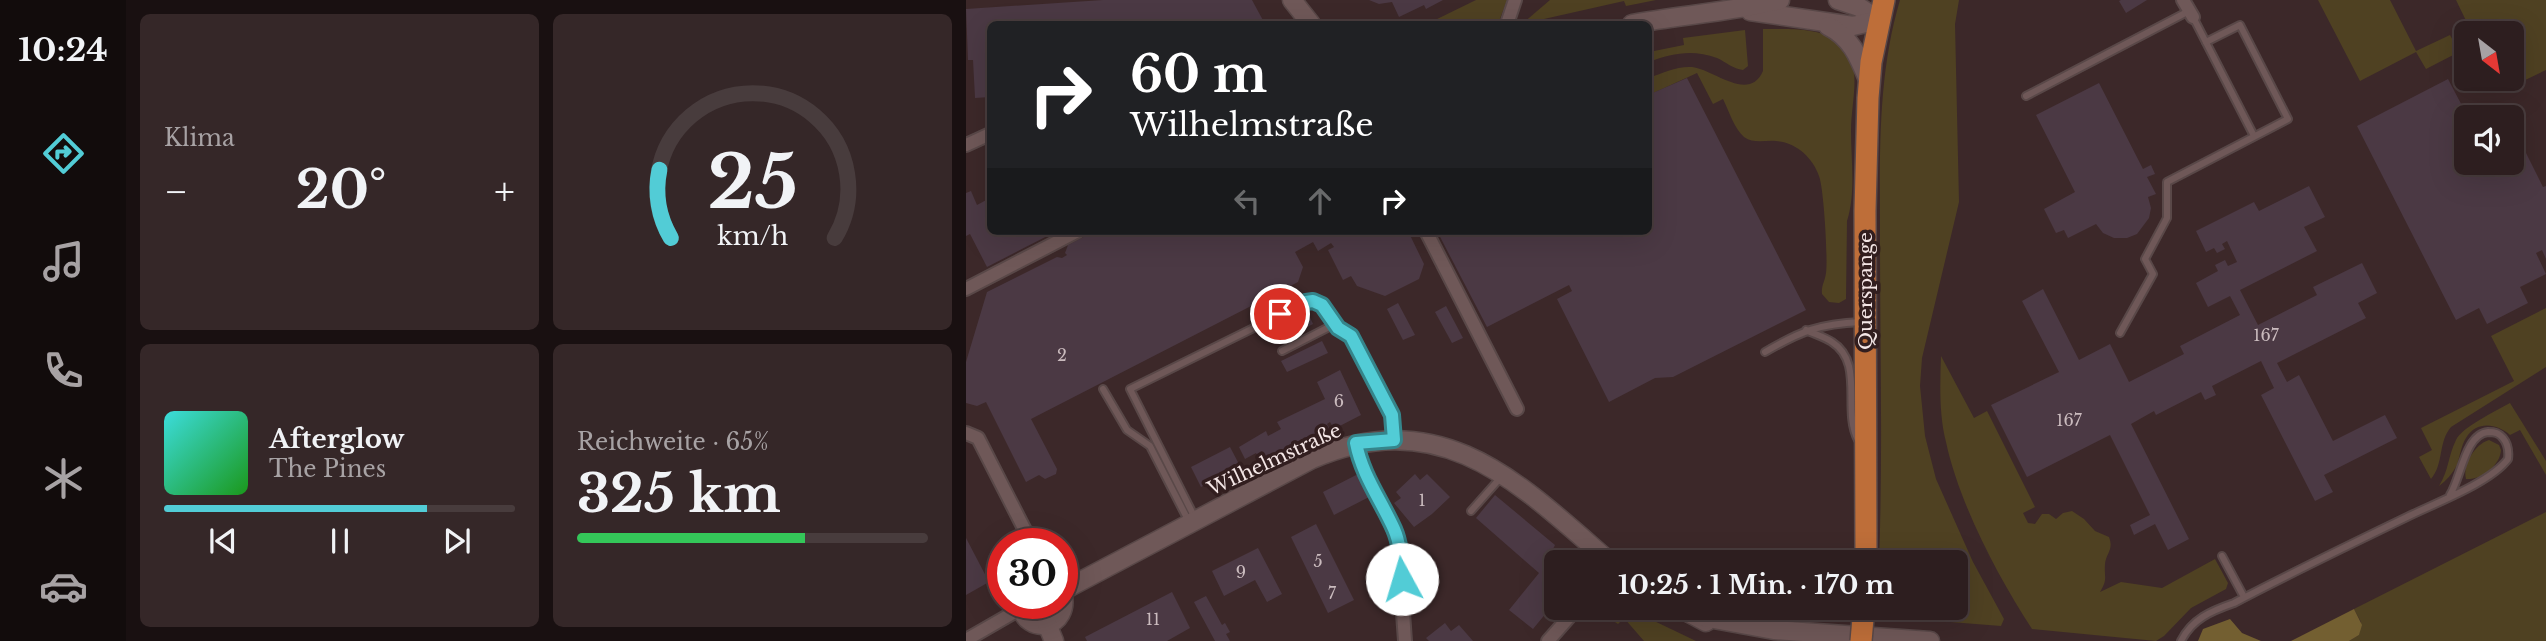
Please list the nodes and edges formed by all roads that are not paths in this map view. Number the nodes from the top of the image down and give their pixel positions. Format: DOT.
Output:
graph roads {
  1 [pos="1282,0"];
  2 [pos="1292,0"];
  3 [pos="1515,0"];
  4 [pos="1780,0"];
  5 [pos="1838,0"];
  6 [pos="2188,9"];
  7 [pos="1739,10"];
  8 [pos="1881,10"];
  9 [pos="1298,21"];
  10 [pos="1309,21"];
  11 [pos="1508,21"];
  12 [pos="1649,21"];
  13 [pos="1818,22"];
  14 [pos="2206,42"];
  15 [pos="1869,82"];
  16 [pos="2026,96"];
  17 [pos="987,135"];
  18 [pos="2254,136"];
  19 [pos="966,145"];
  20 [pos="1070,235"];
  21 [pos="1428,235"];
  22 [pos="966,289"];
  23 [pos="1865,322"];
  24 [pos="1335,324"];
  25 [pos="1806,330"];
  26 [pos="2120,333"];
  27 [pos="1282,351"];
  28 [pos="1765,352"];
  29 [pos="1103,390"];
  30 [pos="1517,409"];
  31 [pos="967,434"];
  32 [pos="1394,440"];
  33 [pos="1356,443"];
  34 [pos="1866,453"];
  35 [pos="1504,474"];
  36 [pos="2450,495"];
  37 [pos="1471,511"];
  38 [pos="1192,521"];
  39 [pos="1024,528"];
  40 [pos="1596,550"];
  41 [pos="1866,550"];
  42 [pos="2222,556"];
  43 [pos="1078,582"];
  44 [pos="2244,597"];
  45 [pos="999,619"];
  46 [pos="1030,619"];
  47 [pos="1567,620"];
  48 [pos="1705,620"];
  49 [pos="1719,620"];
  50 [pos="1863,620"];
  51 [pos="1051,633"];
  52 [pos="966,640"];
  53 [pos="1405,641"];
  54 [pos="1548,641"];
  55 [pos="1770,641"];
  56 [pos="1861,641"];
  57 [pos="1930,641"];
  58 [pos="2181,641"];
  1 -- 9 [label="street"];
  2 -- 10 [label="street"];
  3 -- 11 [label="street"];
  4 -- 7 [label="street"];
  5 -- 8 [label="street"];
  6 -- 14 [label="lane"];
  6 -- 16 [label="lane"];
  7 -- 12 [label="street"];
  7 -- 13 [label="street"];
  8 -- 13 [label="street"];
  8 -- 15 [label="main road, Querspange"];
  13 -- 15 [label="street"];
  14 -- 18 [label="lane"];
  14 -- 18 [label="lane"];
  15 -- 23 [label="main road, Querspange"];
  17 -- 19 [label="street"];
  18 -- 26 [label="lane"];
  20 -- 22 [label="street"];
  21 -- 30 [label="street"];
  23 -- 25 [label="lane"];
  23 -- 34 [label="main road, Querspange"];
  24 -- 27 [label="lane"];
  24 -- 32 [label="lane"];
  24 -- 38 [label="lane"];
  25 -- 28 [label="lane"];
  25 -- 34 [label="lane"];
  29 -- 38 [label="lane"];
  31 -- 39 [label="street"];
  32 -- 33 [label="street, Wilhelmstraße"];
  32 -- 35 [label="street, Wilhelmstraße"];
  33 -- 38 [label="street, Wilhelmstraße"];
  33 -- 53 [label="street"];
  34 -- 41 [label="main road, Querspange"];
  35 -- 37 [label="lane"];
  35 -- 40 [label="street, Wilhelmstraße"];
  36 -- 36 [label="lane"];
  36 -- 44 [label="lane"];
  38 -- 43 [label="street, Wilhelmstraße"];
  42 -- 44 [label="lane"];
  44 -- 58 [label="lane"];
  45 -- 52 [label="street"];
  46 -- 51 [label="street"];
  47 -- 54 [label="street"];
  48 -- 55 [label="street"];
  49 -- 57 [label="street"];
  50 -- 56 [label="main road, bridge"];
}
